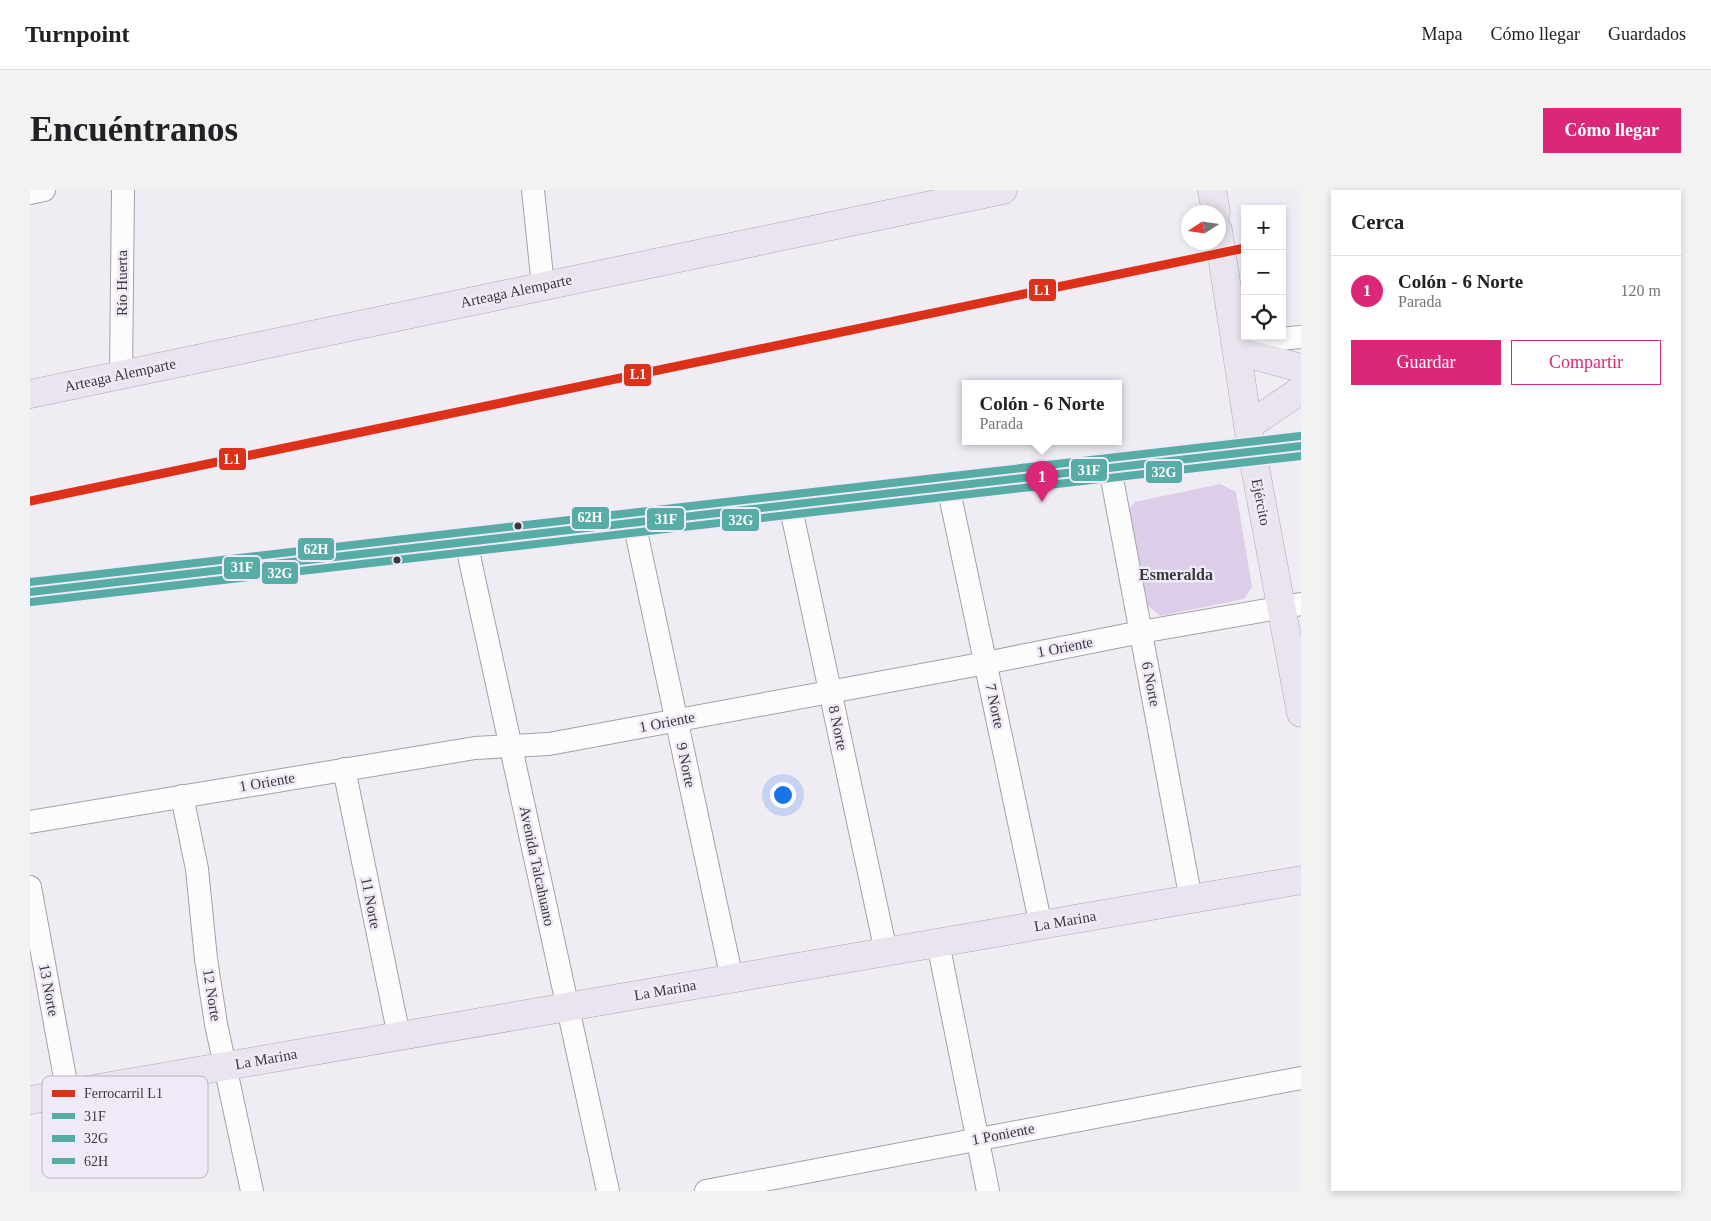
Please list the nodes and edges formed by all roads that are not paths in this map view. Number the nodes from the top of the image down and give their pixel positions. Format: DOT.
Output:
graph roads {
  1 [pos="44,190"];
  2 [pos="122,190"];
  3 [pos="532,190"];
  4 [pos="1003,190"];
  5 [pos="1212,190"];
  6 [pos="30,193"];
  7 [pos="969,193"];
  8 [pos="1215,205"];
  9 [pos="1221,250"];
  10 [pos="543,286"];
  11 [pos="1301,337"];
  12 [pos="1237,347"];
  13 [pos="1301,368"];
  14 [pos="121,375"];
  15 [pos="1301,390"];
  16 [pos="30,394"];
  17 [pos="1250,439"];
  18 [pos="1110,468"];
  19 [pos="948,486"];
  20 [pos="790,504"];
  21 [pos="634,522"];
  22 [pos="466,542"];
  23 [pos="30,592"];
  24 [pos="1291,606"];
  25 [pos="1141,632"];
  26 [pos="986,663"];
  27 [pos="830,692"];
  28 [pos="1301,713"];
  29 [pos="676,720"];
  30 [pos="510,746"];
  31 [pos="344,769"];
  32 [pos="182,796"];
  33 [pos="30,822"];
  34 [pos="1301,880"];
  35 [pos="30,887"];
  36 [pos="1191,900"];
  37 [pos="1041,926"];
  38 [pos="938,943"];
  39 [pos="886,952"];
  40 [pos="732,979"];
  41 [pos="568,1007"];
  42 [pos="399,1036"];
  43 [pos="224,1066"];
  44 [pos="65,1076"];
  45 [pos="168,1076"];
  46 [pos="1301,1078"];
  47 [pos="978,1139"];
  48 [pos="252,1191"];
  49 [pos="608,1191"];
  50 [pos="706,1191"];
  51 [pos="988,1191"];
  1 -- 6 [label="street"];
  2 -- 14 [label="street, Río Huerta"];
  3 -- 10 [label="street"];
  4 -- 7 [label="main road, Arteaga Alemparte"];
  5 -- 8 [label="main road"];
  7 -- 10 [label="main road, Arteaga Alemparte"];
  9 -- 12 [label="main road, Ejército"];
  10 -- 14 [label="main road, Arteaga Alemparte"];
  11 -- 12 [label="street"];
  12 -- 13 [label="main road"];
  12 -- 17 [label="main road, Ejército"];
  14 -- 16 [label="main road, Arteaga Alemparte"];
  15 -- 17 [label="main road"];
  17 -- 18 [label="street"];
  17 -- 24 [label="main road, Ejército"];
  18 -- 19 [label="street"];
  18 -- 25 [label="street, 6 Norte"];
  19 -- 20 [label="street"];
  19 -- 26 [label="street, 7 Norte"];
  20 -- 21 [label="street"];
  20 -- 27 [label="street, 8 Norte"];
  21 -- 22 [label="street"];
  21 -- 29 [label="street, 9 Norte"];
  22 -- 23 [label="street"];
  22 -- 30 [label="street, Avenida Talcahuano"];
  24 -- 25 [label="street, 1 Oriente"];
  24 -- 28 [label="main road, Ejército"];
  25 -- 26 [label="street, 1 Oriente"];
  25 -- 36 [label="street, 6 Norte"];
  26 -- 27 [label="street, 1 Oriente"];
  26 -- 37 [label="street, 7 Norte"];
  27 -- 29 [label="street, 1 Oriente"];
  27 -- 39 [label="street, 8 Norte"];
  29 -- 30 [label="street, 1 Oriente"];
  29 -- 40 [label="street, 9 Norte"];
  30 -- 31 [label="street, 1 Oriente"];
  30 -- 41 [label="street, Avenida Talcahuano"];
  31 -- 32 [label="street, 1 Oriente"];
  31 -- 42 [label="street, 11 Norte"];
  32 -- 33 [label="street, 1 Oriente"];
  32 -- 43 [label="street, 12 Norte"];
  34 -- 36 [label="main road, La Marina"];
  35 -- 44 [label="street, 13 Norte"];
  36 -- 37 [label="main road, La Marina"];
  37 -- 38 [label="main road, La Marina"];
  38 -- 39 [label="main road, La Marina"];
  38 -- 47 [label="street"];
  39 -- 40 [label="main road, La Marina"];
  40 -- 41 [label="main road, La Marina"];
  41 -- 42 [label="main road, La Marina"];
  41 -- 49 [label="street, Avenida Talcahuano"];
  42 -- 43 [label="main road, La Marina"];
  43 -- 45 [label="main road, La Marina"];
  43 -- 48 [label="street, 12 Norte"];
  46 -- 47 [label="street, 1 Poniente"];
  47 -- 50 [label="street, 1 Poniente"];
  47 -- 51 [label="street"];
}
